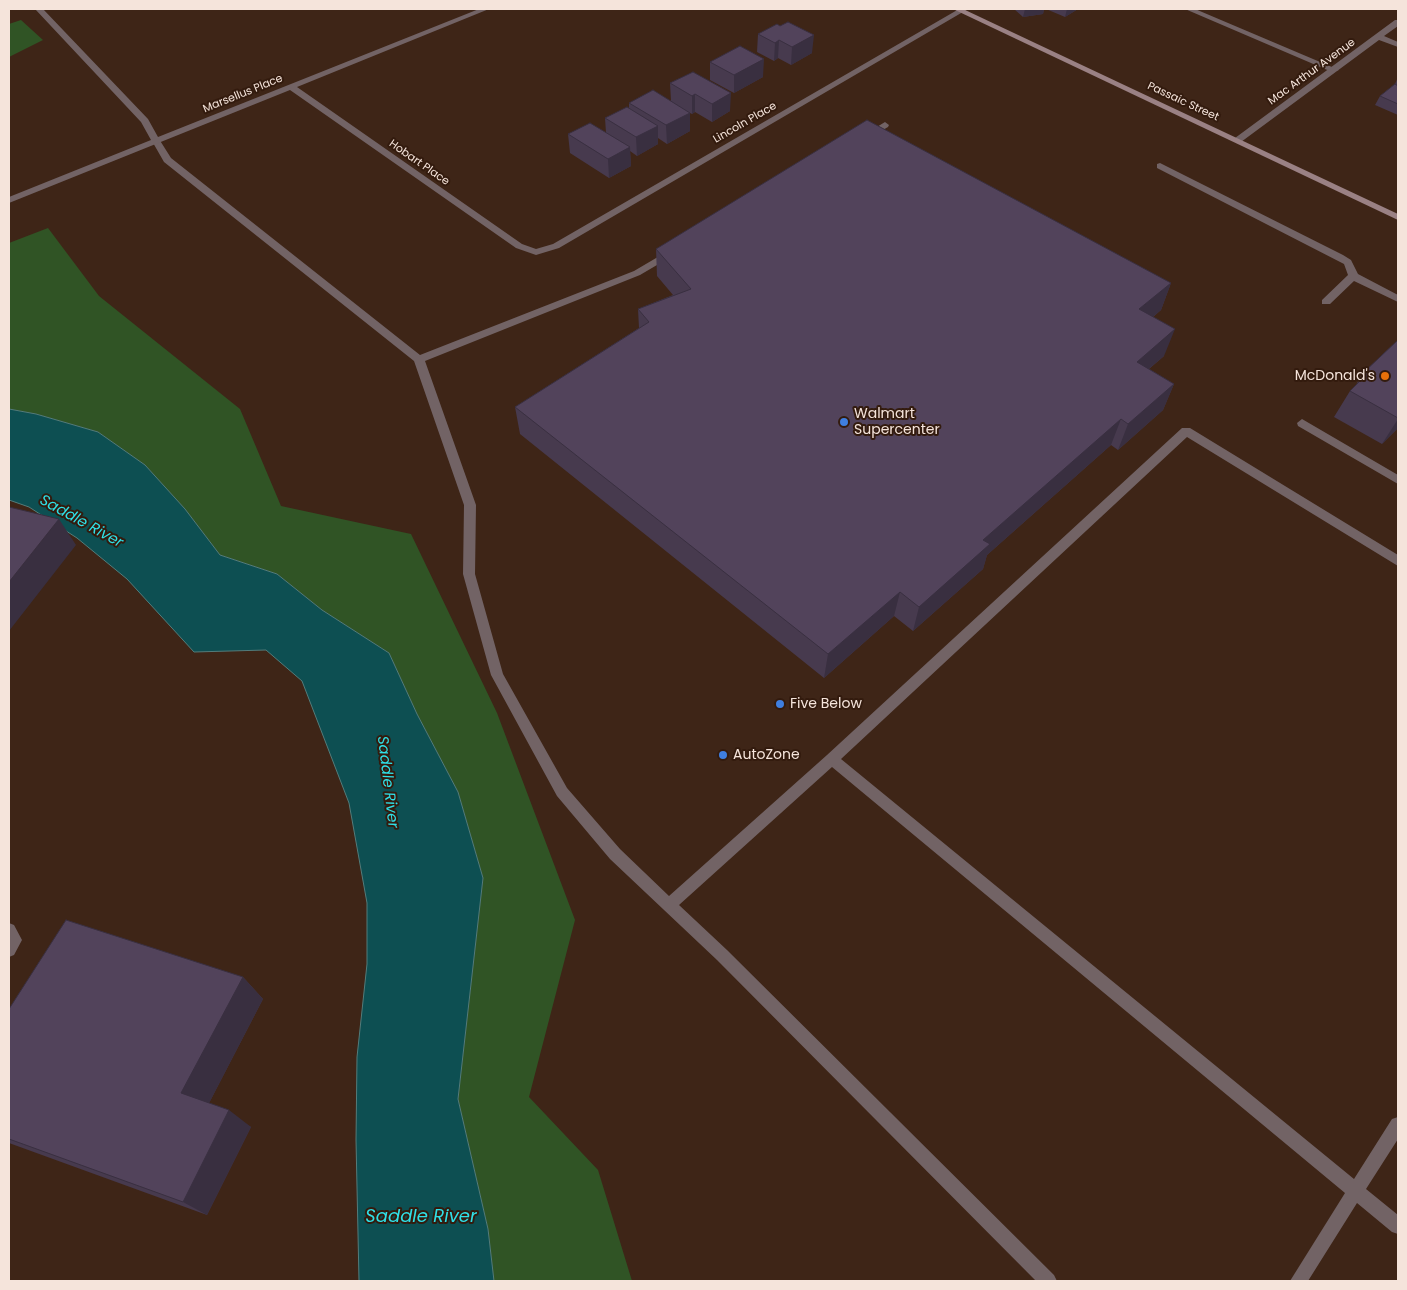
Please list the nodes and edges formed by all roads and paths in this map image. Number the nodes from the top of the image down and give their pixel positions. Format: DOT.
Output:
graph roads {
  1 [pos="39,9"];
  2 [pos="485,9"];
  3 [pos="961,9"];
  4 [pos="1189,9"];
  5 [pos="1398,22"];
  6 [pos="1379,37"];
  7 [pos="1398,45"];
  8 [pos="1335,70"];
  9 [pos="291,87"];
  10 [pos="885,125"];
  11 [pos="860,140"];
  12 [pos="1238,140"];
  13 [pos="156,141"];
  14 [pos="1160,166"];
  15 [pos="9,200"];
  16 [pos="1398,216"];
  17 [pos="680,248"];
  18 [pos="536,252"];
  19 [pos="1353,276"];
  20 [pos="1398,299"];
  21 [pos="1326,302"];
  22 [pos="419,359"];
  23 [pos="1302,423"];
  24 [pos="1398,480"];
  25 [pos="1398,561"];
  26 [pos="832,759"];
  27 [pos="669,905"];
  28 [pos="9,930"];
  29 [pos="9,950"];
  30 [pos="1398,1125"];
  31 [pos="1356,1192"];
  32 [pos="1398,1226"];
  33 [pos="1048,1281"];
  34 [pos="1298,1281"];
  1 -- 13 [label="street"];
  2 -- 9 [label="street, Marsellus Place"];
  3 -- 12 [label="main road, Passaic Street"];
  3 -- 18 [label="street, Lincoln Place"];
  4 -- 8 [label="street"];
  5 -- 6 [label="street, Mac Arthur Avenue"];
  6 -- 7 [label="street"];
  6 -- 8 [label="street, Mac Arthur Avenue"];
  8 -- 12 [label="street, Mac Arthur Avenue"];
  9 -- 13 [label="street, Marsellus Place"];
  9 -- 18 [label="street, Hobart Place"];
  10 -- 11 [label="street"];
  12 -- 16 [label="main road, Passaic Street"];
  13 -- 15 [label="street, Marsellus Place"];
  13 -- 22 [label="street"];
  14 -- 19 [label="street"];
  17 -- 22 [label="street"];
  19 -- 20 [label="street"];
  19 -- 21 [label="street"];
  22 -- 27 [label="street"];
  23 -- 24 [label="street"];
  25 -- 26 [label="street"];
  26 -- 27 [label="street"];
  26 -- 31 [label="street"];
  27 -- 33 [label="street"];
  28 -- 29 [label="street"];
  30 -- 31 [label="street"];
  31 -- 32 [label="street"];
  31 -- 34 [label="street"];
}
